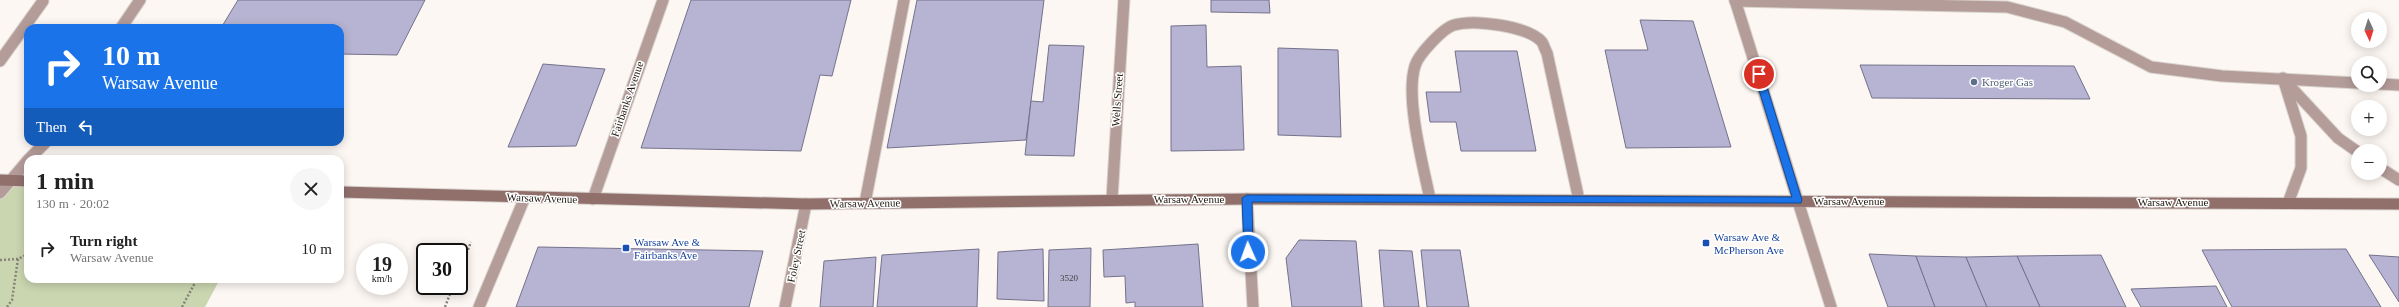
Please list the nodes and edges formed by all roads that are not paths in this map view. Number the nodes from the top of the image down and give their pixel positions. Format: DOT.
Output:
graph roads {
  1 [pos="140,0"];
  2 [pos="663,0"];
  3 [pos="904,0"];
  4 [pos="1124,0"];
  5 [pos="1735,0"];
  6 [pos="43,1"];
  7 [pos="1896,2"];
  8 [pos="2005,4"];
  9 [pos="25,24"];
  10 [pos="124,24"];
  11 [pos="24,25"];
  12 [pos="4,50"];
  13 [pos="0,61"];
  14 [pos="2284,78"];
  15 [pos="2351,83"];
  16 [pos="2387,84"];
  17 [pos="2399,85"];
  18 [pos="42,146"];
  19 [pos="2351,147"];
  20 [pos="34,155"];
  21 [pos="24,164"];
  22 [pos="2387,172"];
  23 [pos="4,180"];
  24 [pos="2399,180"];
  25 [pos="24,181"];
  26 [pos="344,192"];
  27 [pos="0,193"];
  28 [pos="525,197"];
  29 [pos="1247,198"];
  30 [pos="593,199"];
  31 [pos="1112,199"];
  32 [pos="1430,199"];
  33 [pos="1579,200"];
  34 [pos="1798,200"];
  35 [pos="864,203"];
  36 [pos="2288,203"];
  37 [pos="806,204"];
  38 [pos="2399,204"];
  39 [pos="479,307"];
  40 [pos="785,307"];
  41 [pos="1253,307"];
  42 [pos="1831,307"];
  1 -- 10 [label="street"];
  2 -- 30 [label="street, Fairbanks Avenue"];
  3 -- 35 [label="street"];
  4 -- 31 [label="street, Wells Street"];
  5 -- 7 [label="street"];
  5 -- 34 [label="street"];
  6 -- 9 [label="street"];
  7 -- 8 [label="street"];
  8 -- 14 [label="street"];
  11 -- 12 [label="street"];
  12 -- 13 [label="street"];
  14 -- 15 [label="street"];
  14 -- 19 [label="street"];
  14 -- 36 [label="street"];
  16 -- 17 [label="street"];
  18 -- 20 [label="street"];
  21 -- 23 [label="street"];
  22 -- 24 [label="street"];
  23 -- 25 [label="main road"];
  23 -- 27 [label="street"];
  26 -- 28 [label="main road, Warsaw Avenue"];
  28 -- 30 [label="main road, Warsaw Avenue"];
  28 -- 39 [label="street"];
  29 -- 31 [label="main road, Warsaw Avenue"];
  29 -- 32 [label="main road, Warsaw Avenue"];
  29 -- 41 [label="street"];
  30 -- 37 [label="main road, Warsaw Avenue"];
  31 -- 35 [label="main road, Warsaw Avenue"];
  32 -- 33 [label="main road, Warsaw Avenue"];
  32 -- 33 [label="street"];
  33 -- 34 [label="main road, Warsaw Avenue"];
  34 -- 36 [label="main road, Warsaw Avenue"];
  34 -- 42 [label="street"];
  35 -- 37 [label="main road, Warsaw Avenue"];
  36 -- 38 [label="main road, Warsaw Avenue"];
  37 -- 40 [label="street, Foley Street"];
}
